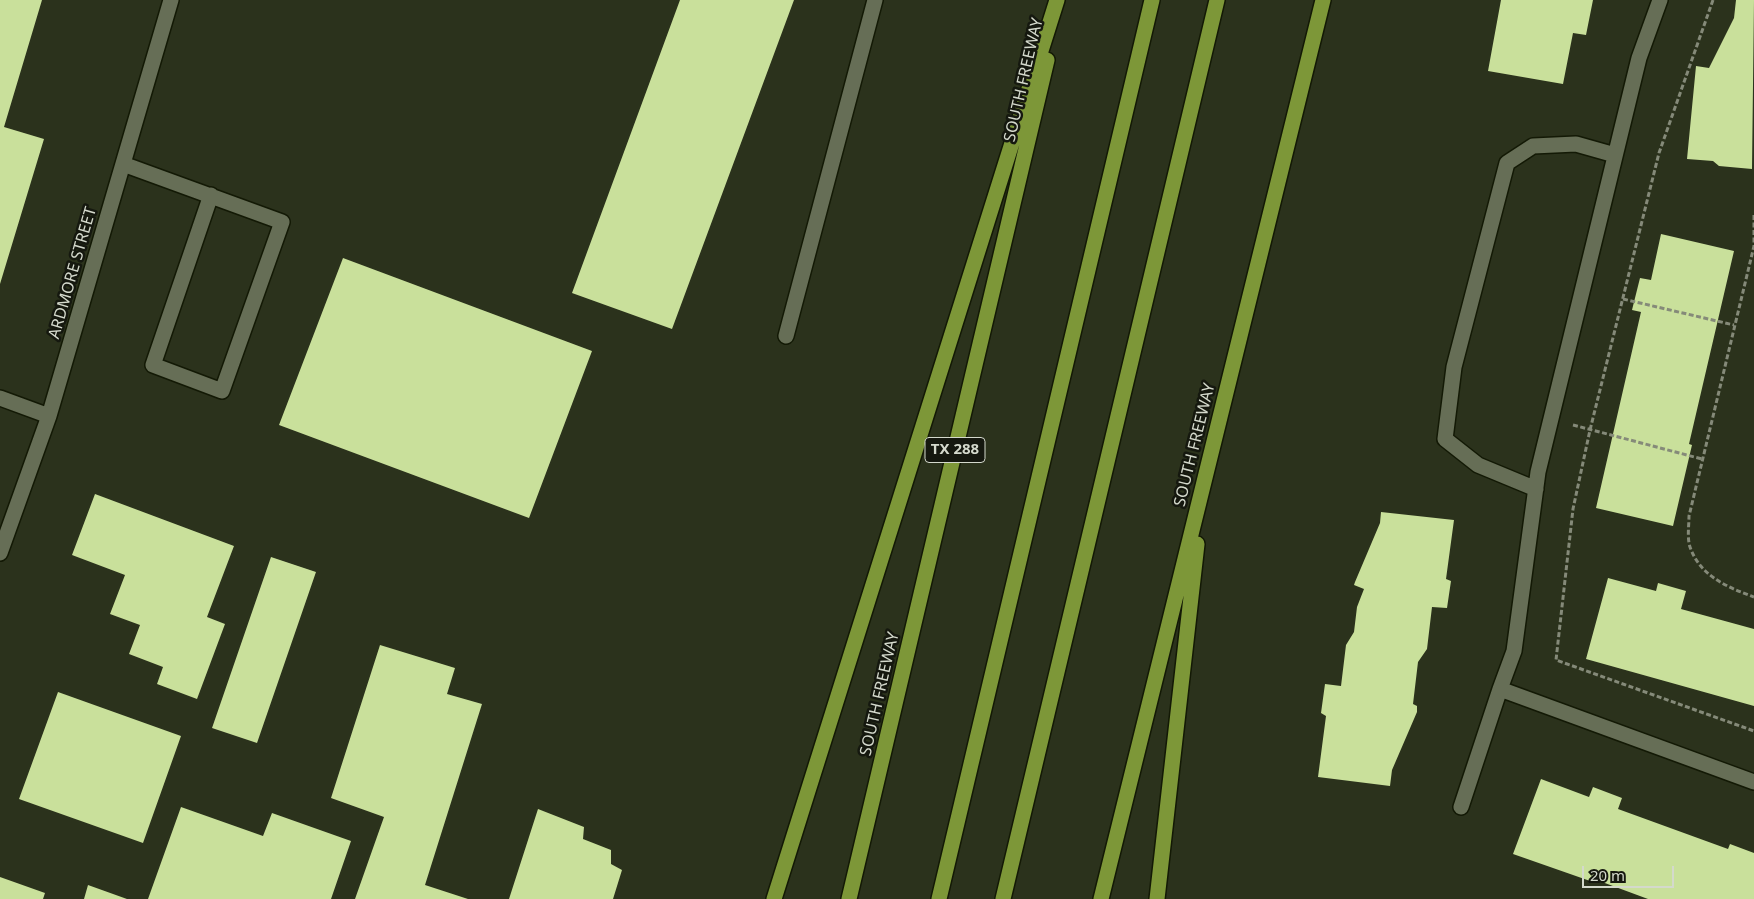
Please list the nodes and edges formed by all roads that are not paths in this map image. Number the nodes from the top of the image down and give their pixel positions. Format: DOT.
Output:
graph roads {
  1 [pos="171,0"];
  2 [pos="875,0"];
  3 [pos="1057,0"];
  4 [pos="1061,0"];
  5 [pos="1152,0"];
  6 [pos="1217,0"];
  7 [pos="1323,0"];
  8 [pos="1660,0"];
  9 [pos="1615,155"];
  10 [pos="123,164"];
  11 [pos="211,195"];
  12 [pos="786,336"];
  13 [pos="0,398"];
  14 [pos="49,416"];
  15 [pos="1204,483"];
  16 [pos="1536,489"];
  17 [pos="0,553"];
  18 [pos="1500,690"];
  19 [pos="1754,782"];
  20 [pos="1461,807"];
  21 [pos="774,899"];
  22 [pos="849,899"];
  23 [pos="939,899"];
  24 [pos="1003,899"];
  25 [pos="1102,899"];
  26 [pos="1157,899"];
  1 -- 10 [label="street, ARDMORE STREET"];
  2 -- 12 [label="street"];
  3 -- 21 [label="highway"];
  4 -- 22 [label="highway, SOUTH FREEWAY / TX 288"];
  5 -- 23 [label="highway"];
  6 -- 24 [label="highway"];
  7 -- 15 [label="highway, SOUTH FREEWAY"];
  8 -- 9 [label="street"];
  9 -- 16 [label="street"];
  9 -- 16 [label="street"];
  10 -- 11 [label="street"];
  10 -- 14 [label="street, ARDMORE STREET"];
  11 -- 11 [label="street"];
  13 -- 14 [label="street"];
  14 -- 17 [label="street, ARDMORE STREET"];
  15 -- 25 [label="highway, SOUTH FREEWAY"];
  15 -- 26 [label="highway"];
  16 -- 18 [label="street"];
  18 -- 19 [label="street"];
  18 -- 20 [label="street"];
}
